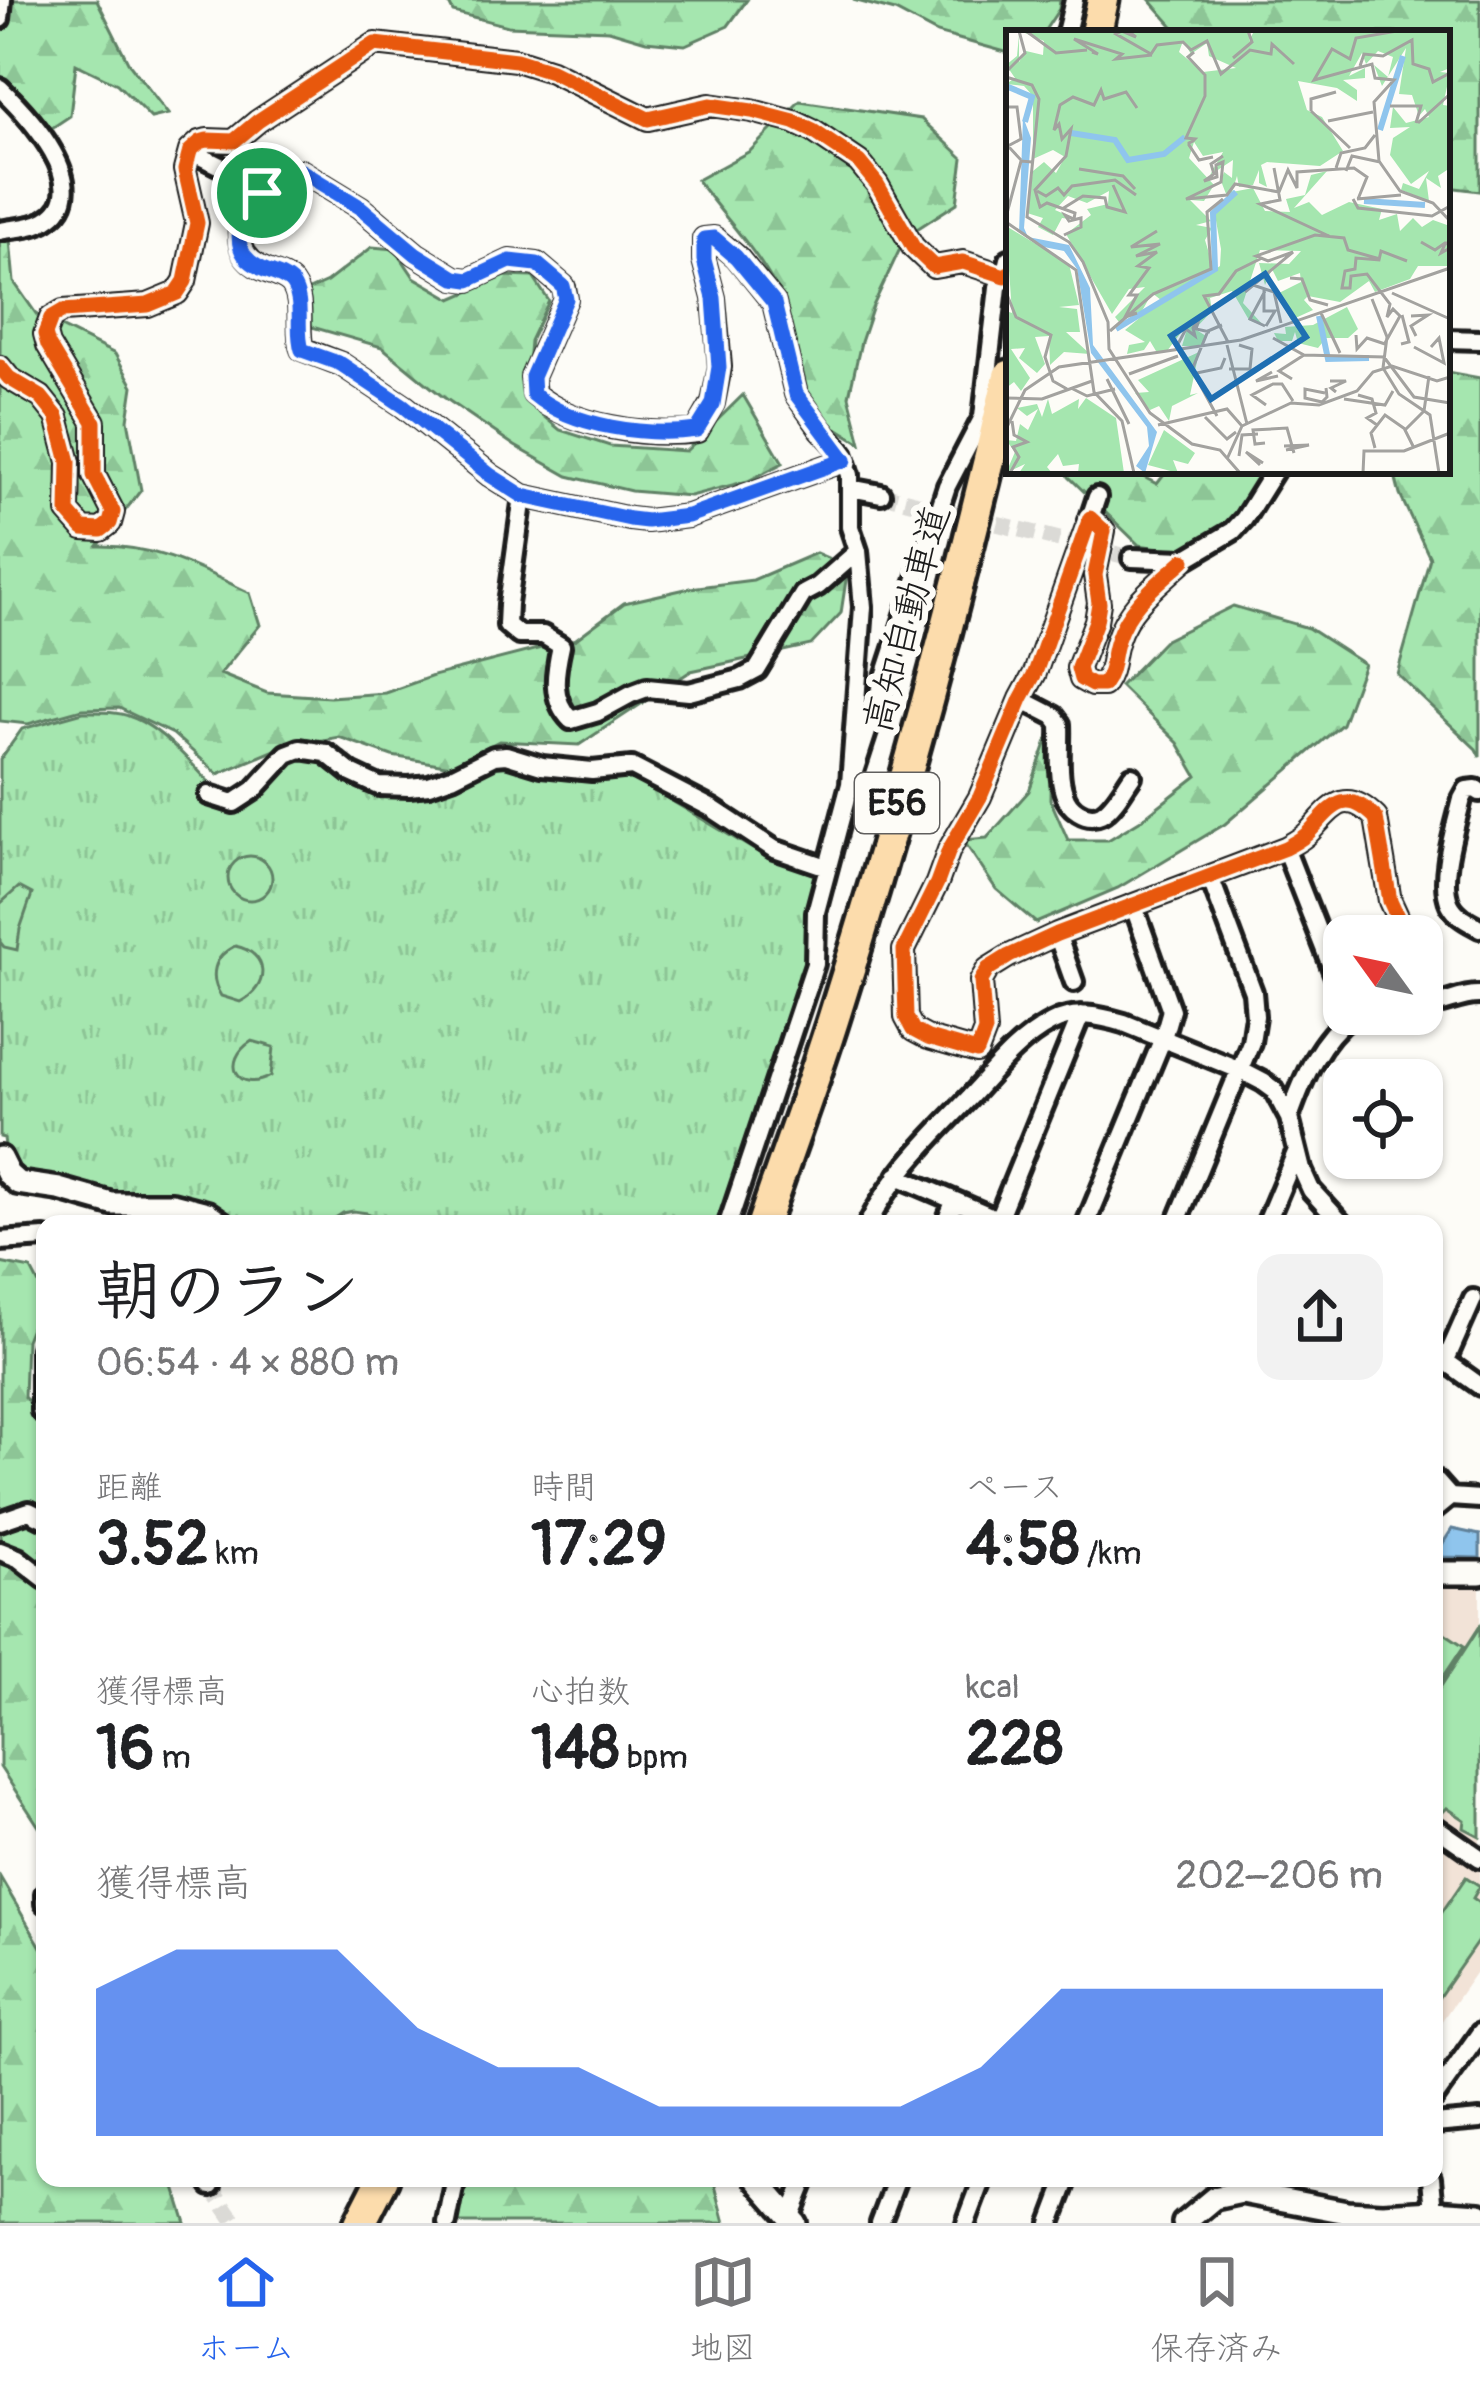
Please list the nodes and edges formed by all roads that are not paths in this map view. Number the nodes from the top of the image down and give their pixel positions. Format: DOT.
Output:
graph roads {
  1 [pos="2,0"];
  2 [pos="1074,0"];
  3 [pos="1090,0"];
  4 [pos="1103,0"];
  5 [pos="0,19"];
  6 [pos="1067,30"];
  7 [pos="1085,30"];
  8 [pos="1097,30"];
  9 [pos="0,88"];
  10 [pos="190,152"];
  11 [pos="301,171"];
  12 [pos="0,231"];
  13 [pos="1006,269"];
  14 [pos="1006,273"];
  15 [pos="1450,339"];
  16 [pos="1480,340"];
  17 [pos="0,368"];
  18 [pos="1006,389"];
  19 [pos="1006,448"];
  20 [pos="845,460"];
  21 [pos="1272,474"];
  22 [pos="850,488"];
  23 [pos="881,494"];
  24 [pos="523,496"];
  25 [pos="1097,497"];
  26 [pos="1090,518"];
  27 [pos="857,551"];
  28 [pos="1132,558"];
  29 [pos="1184,560"];
  30 [pos="1021,698"];
  31 [pos="1132,776"];
  32 [pos="850,784"];
  33 [pos="1480,792"];
  34 [pos="209,795"];
  35 [pos="1285,848"];
  36 [pos="827,867"];
  37 [pos="1210,877"];
  38 [pos="1134,907"];
  39 [pos="1396,915"];
  40 [pos="1480,928"];
  41 [pos="1057,934"];
  42 [pos="1323,945"];
  43 [pos="1074,982"];
  44 [pos="1480,995"];
  45 [pos="1443,1001"];
  46 [pos="1082,1015"];
  47 [pos="1333,1035"];
  48 [pos="1163,1038"];
  49 [pos="1240,1070"];
  50 [pos="1288,1118"];
  51 [pos="1297,1150"];
  52 [pos="0,1158"];
  53 [pos="897,1176"];
  54 [pos="954,1202"];
  55 [pos="209,1215"];
  56 [pos="731,1215"];
  57 [pos="766,1215"];
  58 [pos="779,1215"];
  59 [pos="873,1215"];
  60 [pos="949,1215"];
  61 [pos="983,1215"];
  62 [pos="1004,1215"];
  63 [pos="1090,1215"];
  64 [pos="1180,1215"];
  65 [pos="1270,1215"];
  66 [pos="1334,1215"];
  67 [pos="36,1239"];
  68 [pos="0,1241"];
  69 [pos="1473,1299"];
  70 [pos="1443,1352"];
  71 [pos="1443,1359"];
  72 [pos="1480,1386"];
  73 [pos="1443,1489"];
  74 [pos="1450,1497"];
  75 [pos="1480,1498"];
  76 [pos="1443,1503"];
  77 [pos="36,1515"];
  78 [pos="0,1521"];
  79 [pos="0,1550"];
  80 [pos="36,1572"];
  81 [pos="1443,1573"];
  82 [pos="1480,1573"];
  83 [pos="1443,1832"];
  84 [pos="1480,1858"];
  85 [pos="1480,2033"];
  86 [pos="1443,2085"];
  87 [pos="1480,2120"];
  88 [pos="1443,2123"];
  89 [pos="364,2187"];
  90 [pos="378,2187"];
  91 [pos="454,2187"];
  92 [pos="764,2187"];
  93 [pos="803,2187"];
  94 [pos="894,2187"];
  95 [pos="980,2187"];
  96 [pos="1065,2187"];
  97 [pos="1432,2187"];
  98 [pos="1216,2188"];
  99 [pos="1434,2210"];
  100 [pos="1480,2214"];
  101 [pos="1346,2217"];
  102 [pos="1191,2220"];
  103 [pos="792,2221"];
  104 [pos="346,2223"];
  105 [pos="360,2223"];
  106 [pos="446,2223"];
  107 [pos="880,2223"];
  108 [pos="966,2223"];
  109 [pos="1051,2223"];
  1 -- 5 [label="street"];
  2 -- 6 [label="street"];
  3 -- 7 [label="highway"];
  4 -- 8 [label="highway"];
  9 -- 12 [label="street"];
  10 -- 11 [label="street"];
  10 -- 13 [label="street"];
  10 -- 17 [label="street"];
  11 -- 20 [label="street"];
  11 -- 24 [label="street"];
  14 -- 32 [label="street"];
  15 -- 16 [label="street"];
  18 -- 57 [label="highway, 高知自動車道 / E56"];
  19 -- 58 [label="highway, 高知自動車道 / E56"];
  20 -- 22 [label="street"];
  20 -- 24 [label="street"];
  21 -- 29 [label="street"];
  22 -- 23 [label="street"];
  22 -- 27 [label="street"];
  24 -- 27 [label="street"];
  25 -- 26 [label="street"];
  26 -- 29 [label="street"];
  26 -- 30 [label="street"];
  27 -- 32 [label="street"];
  28 -- 29 [label="street"];
  30 -- 31 [label="street"];
  30 -- 41 [label="street"];
  32 -- 36 [label="street"];
  33 -- 40 [label="street"];
  34 -- 36 [label="street"];
  35 -- 37 [label="street"];
  35 -- 39 [label="street"];
  35 -- 42 [label="street"];
  36 -- 56 [label="street"];
  37 -- 38 [label="street"];
  37 -- 49 [label="street"];
  38 -- 41 [label="street"];
  38 -- 48 [label="street"];
  41 -- 43 [label="street"];
  44 -- 45 [label="street"];
  46 -- 48 [label="street"];
  46 -- 53 [label="street"];
  46 -- 62 [label="street"];
  47 -- 50 [label="street"];
  48 -- 49 [label="street"];
  48 -- 63 [label="street"];
  49 -- 50 [label="street"];
  49 -- 64 [label="street"];
  50 -- 51 [label="street"];
  51 -- 65 [label="street"];
  51 -- 66 [label="street"];
  52 -- 55 [label="street"];
  53 -- 54 [label="street"];
  53 -- 59 [label="street"];
  54 -- 60 [label="street"];
  54 -- 61 [label="street"];
  67 -- 68 [label="street"];
  69 -- 70 [label="street"];
  71 -- 72 [label="street"];
  73 -- 74 [label="street"];
  74 -- 75 [label="street"];
  74 -- 76 [label="street"];
  77 -- 78 [label="street"];
  79 -- 80 [label="street"];
  81 -- 82 [label="street"];
  83 -- 84 [label="street"];
  85 -- 86 [label="street"];
  87 -- 88 [label="street"];
  89 -- 104 [label="highway"];
  90 -- 105 [label="highway"];
  91 -- 106 [label="street"];
  92 -- 103 [label="street"];
  93 -- 103 [label="street"];
  94 -- 107 [label="street"];
  95 -- 108 [label="street"];
  96 -- 109 [label="street"];
  97 -- 99 [label="street"];
  98 -- 101 [label="street"];
  98 -- 102 [label="street"];
  99 -- 100 [label="street"];
  99 -- 101 [label="street"];
}
